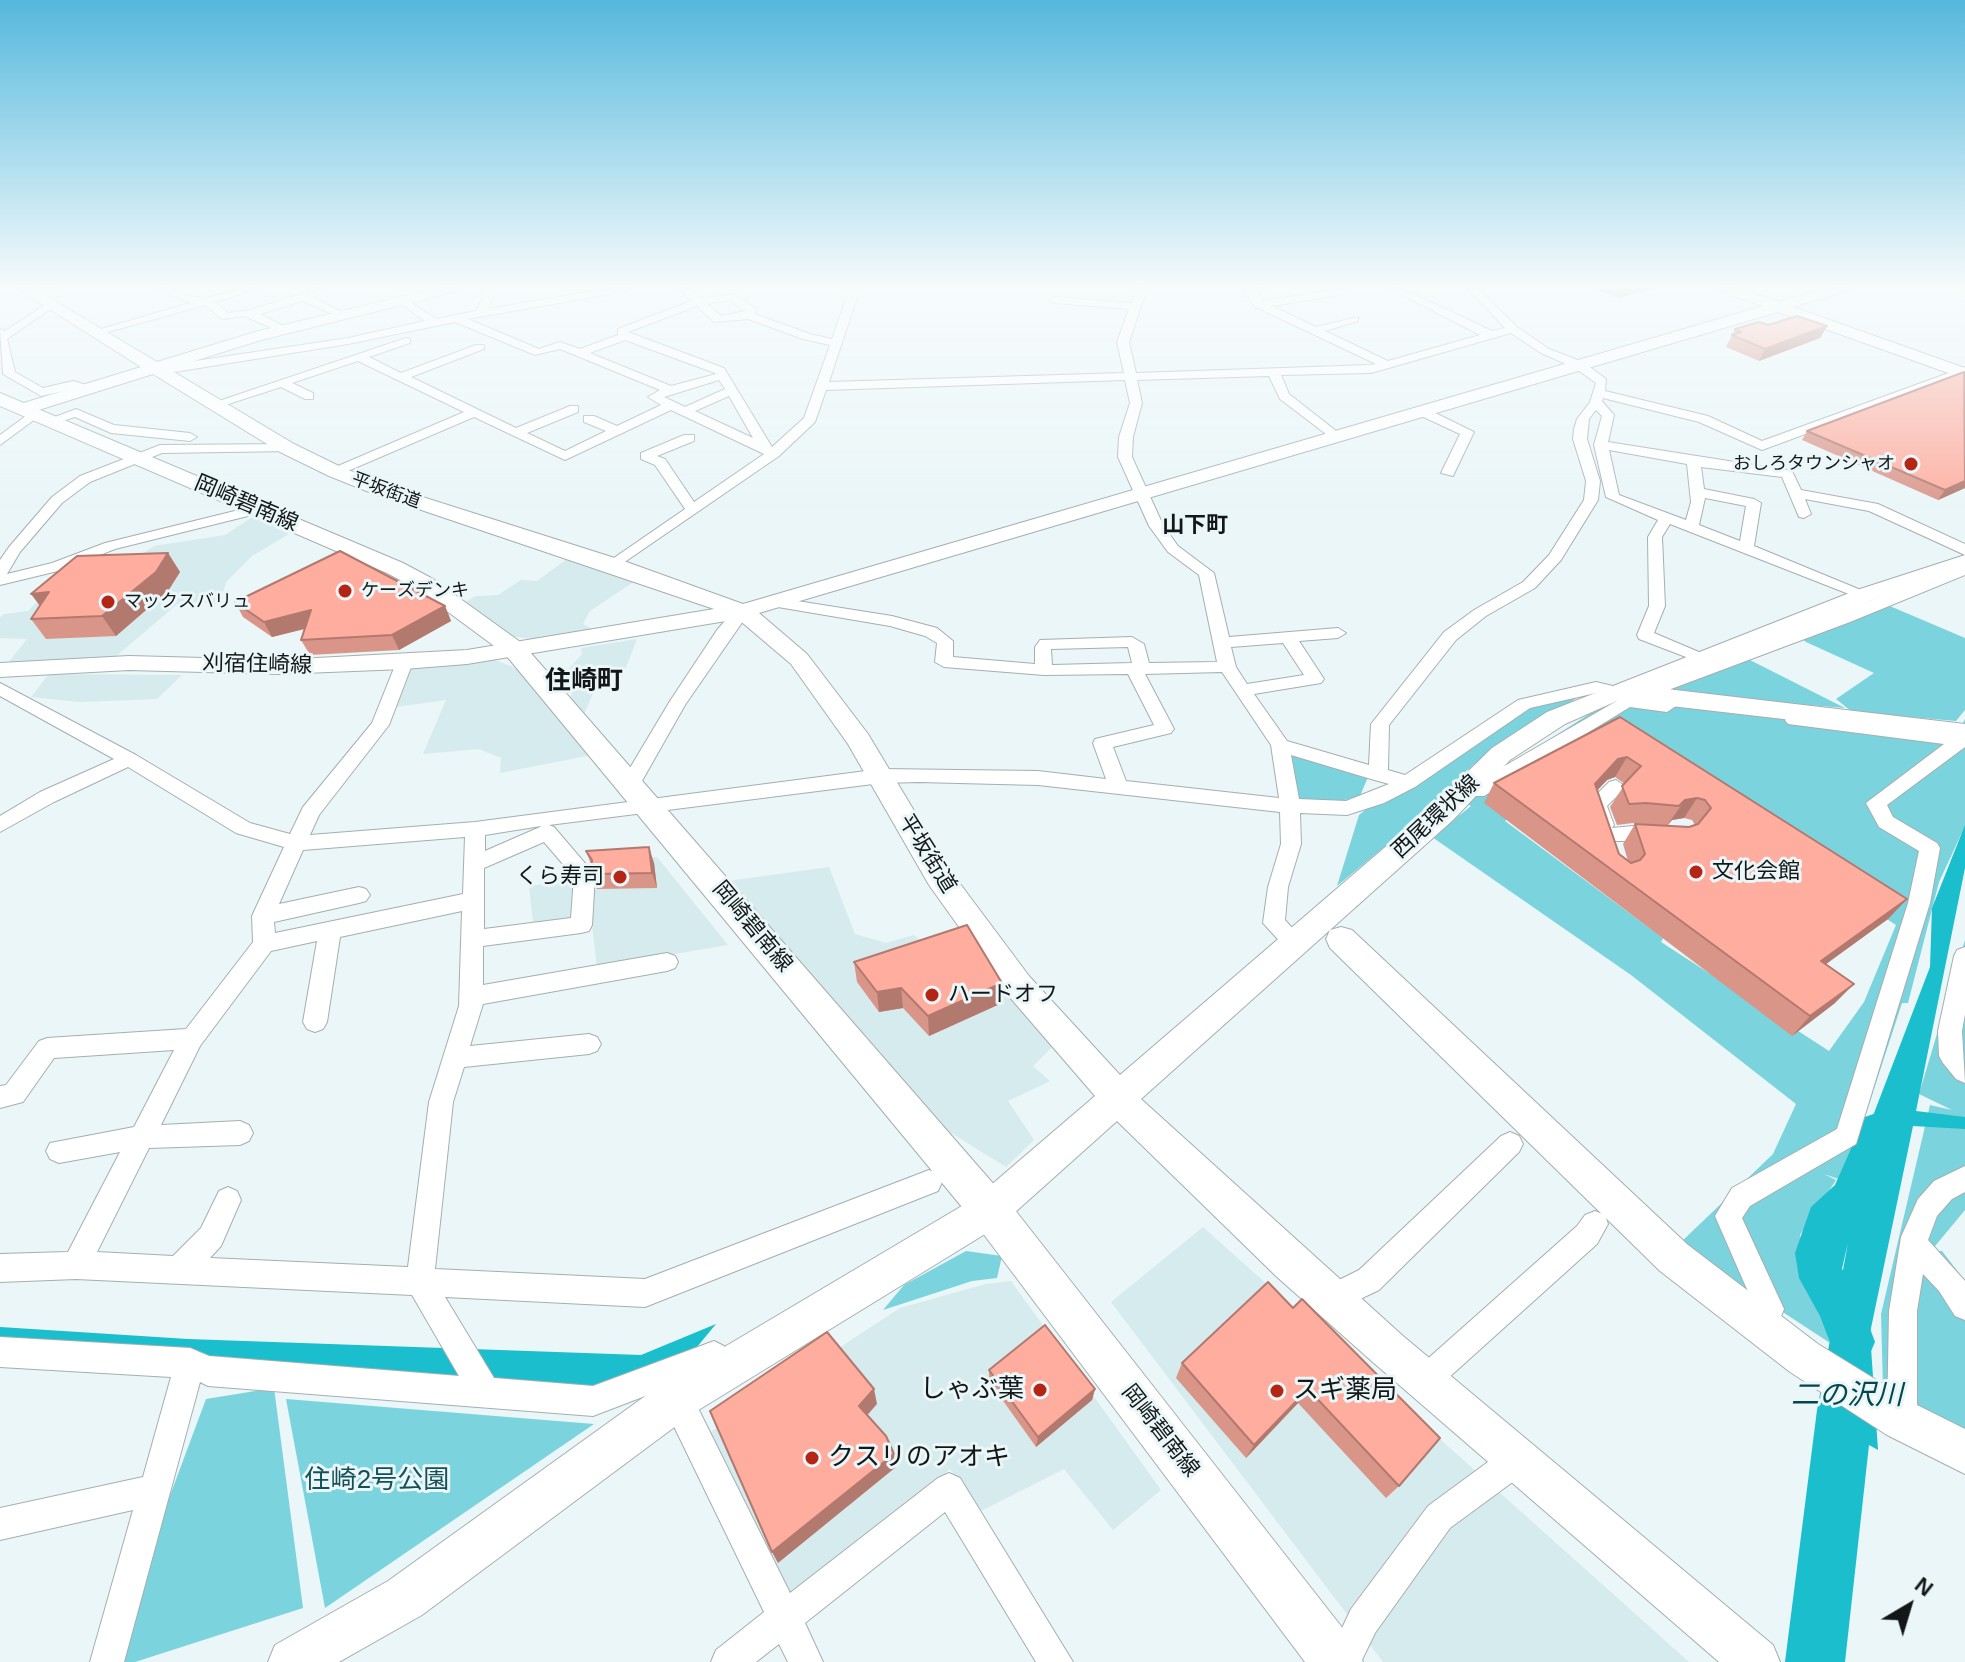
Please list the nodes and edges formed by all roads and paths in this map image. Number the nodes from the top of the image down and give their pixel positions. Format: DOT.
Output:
graph roads {
  1 [pos="1579,365"];
  2 [pos="7,366"];
  3 [pos="154,366"];
  4 [pos="165,366"];
  5 [pos="180,366"];
  6 [pos="329,366"];
  7 [pos="379,366"];
  8 [pos="431,366"];
  9 [pos="611,366"];
  10 [pos="705,366"];
  11 [pos="829,366"];
  12 [pos="1129,366"];
  13 [pos="1386,366"];
  14 [pos="1577,366"];
  15 [pos="158,368"];
  16 [pos="1964,372"];
  17 [pos="1274,373"];
  18 [pos="403,376"];
  19 [pos="722,376"];
  20 [pos="1132,379"];
  21 [pos="281,382"];
  22 [pos="822,386"];
  23 [pos="86,389"];
  24 [pos="670,390"];
  25 [pos="731,391"];
  26 [pos="309,396"];
  27 [pos="1596,398"];
  28 [pos="216,404"];
  29 [pos="671,405"];
  30 [pos="574,409"];
  31 [pos="27,411"];
  32 [pos="685,411"];
  33 [pos="1421,411"];
  34 [pos="476,412"];
  35 [pos="589,419"];
  36 [pos="617,431"];
  37 [pos="517,432"];
  38 [pos="1335,437"];
  39 [pos="689,438"];
  40 [pos="0,441"];
  41 [pos="1601,445"];
  42 [pos="287,448"];
  43 [pos="265,449"];
  44 [pos="769,450"];
  45 [pos="135,457"];
  46 [pos="1694,462"];
  47 [pos="336,472"];
  48 [pos="1448,473"];
  49 [pos="1698,492"];
  50 [pos="1795,493"];
  51 [pos="1143,494"];
  52 [pos="259,509"];
  53 [pos="692,509"];
  54 [pos="1804,514"];
  55 [pos="1666,518"];
  56 [pos="1691,527"];
  57 [pos="1746,548"];
  58 [pos="1965,550"];
  59 [pos="1965,561"];
  60 [pos="613,565"];
  61 [pos="1965,570"];
  62 [pos="0,573"];
  63 [pos="0,580"];
  64 [pos="1865,595"];
  65 [pos="772,602"];
  66 [pos="742,611"];
  67 [pos="1338,633"];
  68 [pos="1288,637"];
  69 [pos="1220,643"];
  70 [pos="514,649"];
  71 [pos="1705,658"];
  72 [pos="404,662"];
  73 [pos="1227,667"];
  74 [pos="0,670"];
  75 [pos="1044,670"];
  76 [pos="1138,671"];
  77 [pos="0,689"];
  78 [pos="1243,690"];
  79 [pos="1615,692"];
  80 [pos="1963,735"];
  81 [pos="1280,745"];
  82 [pos="129,759"];
  83 [pos="1378,774"];
  84 [pos="881,776"];
  85 [pos="1408,782"];
  86 [pos="1118,786"];
  87 [pos="1616,787"];
  88 [pos="1477,791"];
  89 [pos="640,794"];
  90 [pos="1290,806"];
  91 [pos="0,825"];
  92 [pos="554,825"];
  93 [pos="475,829"];
  94 [pos="1608,836"];
  95 [pos="1675,838"];
  96 [pos="297,843"];
  97 [pos="1616,860"];
  98 [pos="475,864"];
  99 [pos="359,895"];
  100 [pos="474,900"];
  101 [pos="263,916"];
  102 [pos="330,930"];
  103 [pos="1331,930"];
  104 [pos="473,939"];
  105 [pos="1293,941"];
  106 [pos="264,944"];
  107 [pos="1965,956"];
  108 [pos="667,962"];
  109 [pos="471,997"];
  110 [pos="315,1022"];
  111 [pos="192,1039"];
  112 [pos="589,1044"];
  113 [pos="455,1058"];
  114 [pos="1965,1072"];
  115 [pos="0,1097"];
  116 [pos="1117,1097"];
  117 [pos="240,1133"];
  118 [pos="143,1137"];
  119 [pos="1510,1144"];
  120 [pos="59,1151"];
  121 [pos="1965,1178"];
  122 [pos="929,1182"];
  123 [pos="228,1200"];
  124 [pos="990,1210"];
  125 [pos="1595,1224"];
  126 [pos="1914,1245"];
  127 [pos="76,1265"];
  128 [pos="0,1268"];
  129 [pos="179,1270"];
  130 [pos="420,1282"];
  131 [pos="1331,1299"];
  132 [pos="1965,1306"];
  133 [pos="1770,1309"];
  134 [pos="0,1352"];
  135 [pos="714,1356"];
  136 [pos="190,1363"];
  137 [pos="1425,1380"];
  138 [pos="482,1386"];
  139 [pos="677,1399"];
  140 [pos="1898,1417"];
  141 [pos="1965,1452"];
  142 [pos="1523,1462"];
  143 [pos="154,1490"];
  144 [pos="0,1524"];
  145 [pos="785,1617"];
  146 [pos="107,1662"];
  147 [pos="292,1662"];
  148 [pos="728,1662"];
  149 [pos="806,1662"];
  150 [pos="1056,1662"];
  151 [pos="1340,1662"];
  152 [pos="1756,1662"];
  1 -- 27 [label="street"];
  2 -- 23 [label="street"];
  3 -- 15 [label="street"];
  4 -- 15 [label="street"];
  5 -- 15 [label="street"];
  6 -- 21 [label="street"];
  7 -- 18 [label="street"];
  8 -- 18 [label="street"];
  9 -- 24 [label="street"];
  10 -- 19 [label="street"];
  11 -- 22 [label="street"];
  12 -- 20 [label="street"];
  13 -- 17 [label="street"];
  14 -- 33 [label="street, 刈宿住崎線"];
  15 -- 23 [label="street"];
  15 -- 28 [label="street, 平坂街道"];
  16 -- 27 [label="street"];
  17 -- 20 [label="street"];
  17 -- 38 [label="street"];
  18 -- 34 [label="street"];
  19 -- 24 [label="street"];
  19 -- 25 [label="street"];
  20 -- 22 [label="street"];
  20 -- 51 [label="street"];
  21 -- 26 [label="street"];
  21 -- 28 [label="street"];
  22 -- 44 [label="street"];
  23 -- 31 [label="street"];
  24 -- 29 [label="street"];
  25 -- 32 [label="street"];
  25 -- 44 [label="street"];
  27 -- 41 [label="street"];
  27 -- 83 [label="street"];
  28 -- 42 [label="street, 平坂街道"];
  29 -- 32 [label="street"];
  29 -- 36 [label="street"];
  30 -- 37 [label="street"];
  31 -- 40 [label="street"];
  31 -- 43 [label="street"];
  31 -- 45 [label="main road, 岡崎碧南線"];
  32 -- 44 [label="street"];
  33 -- 38 [label="street, 刈宿住崎線"];
  33 -- 48 [label="street"];
  34 -- 37 [label="street"];
  34 -- 47 [label="street"];
  35 -- 36 [label="street"];
  36 -- 37 [label="street"];
  38 -- 51 [label="street, 刈宿住崎線"];
  39 -- 53 [label="street"];
  41 -- 46 [label="street"];
  41 -- 55 [label="street"];
  42 -- 43 [label="street"];
  42 -- 47 [label="street, 平坂街道"];
  43 -- 45 [label="street"];
  44 -- 53 [label="street"];
  45 -- 52 [label="main road, 岡崎碧南線"];
  45 -- 62 [label="street"];
  46 -- 49 [label="street"];
  46 -- 50 [label="street"];
  47 -- 60 [label="street, 平坂街道"];
  49 -- 56 [label="street"];
  49 -- 57 [label="street"];
  50 -- 54 [label="street"];
  50 -- 58 [label="street"];
  51 -- 65 [label="street, 刈宿住崎線"];
  51 -- 69 [label="street"];
  52 -- 63 [label="street"];
  52 -- 70 [label="main road, 岡崎碧南線"];
  53 -- 60 [label="street"];
  55 -- 56 [label="street"];
  55 -- 71 [label="street"];
  56 -- 57 [label="street"];
  57 -- 64 [label="street"];
  59 -- 64 [label="street, 西尾環状線"];
  60 -- 66 [label="street, 平坂街道"];
  61 -- 80 [label="street"];
  64 -- 71 [label="street, 西尾環状線"];
  65 -- 66 [label="street, 刈宿住崎線"];
  65 -- 75 [label="street"];
  66 -- 70 [label="street, 刈宿住崎線"];
  66 -- 84 [label="street, 平坂街道"];
  66 -- 89 [label="street"];
  67 -- 68 [label="street"];
  68 -- 69 [label="street"];
  68 -- 78 [label="street"];
  69 -- 73 [label="street"];
  70 -- 72 [label="street, 刈宿住崎線"];
  70 -- 89 [label="main road, 岡崎碧南線"];
  71 -- 79 [label="street, 西尾環状線"];
  72 -- 74 [label="street, 刈宿住崎線"];
  72 -- 96 [label="street"];
  73 -- 76 [label="street"];
  73 -- 78 [label="street"];
  75 -- 76 [label="street"];
  75 -- 76 [label="street"];
  76 -- 86 [label="street"];
  77 -- 82 [label="street"];
  78 -- 81 [label="street"];
  79 -- 80 [label="street"];
  79 -- 85 [label="street"];
  79 -- 103 [label="street, 西尾環状線"];
  80 -- 88 [label="street"];
  80 -- 133 [label="street"];
  81 -- 83 [label="street"];
  81 -- 90 [label="street"];
  82 -- 91 [label="street"];
  82 -- 96 [label="street"];
  83 -- 85 [label="street"];
  84 -- 86 [label="street"];
  84 -- 89 [label="street"];
  84 -- 116 [label="street, 平坂街道"];
  85 -- 90 [label="street"];
  86 -- 90 [label="street"];
  87 -- 94 [label="street"];
  89 -- 92 [label="street"];
  89 -- 124 [label="main road, 岡崎碧南線"];
  90 -- 105 [label="street"];
  92 -- 93 [label="street"];
  92 -- 98 [label="street"];
  92 -- 104 [label="street"];
  93 -- 96 [label="street"];
  93 -- 98 [label="street"];
  94 -- 95 [label="street"];
  94 -- 97 [label="street"];
  96 -- 101 [label="street"];
  98 -- 100 [label="street"];
  99 -- 101 [label="street"];
  100 -- 102 [label="street"];
  100 -- 104 [label="street"];
  101 -- 106 [label="street"];
  102 -- 106 [label="street"];
  102 -- 110 [label="street"];
  103 -- 105 [label="street, 西尾環状線"];
  103 -- 140 [label="street"];
  104 -- 109 [label="street"];
  105 -- 116 [label="street, 西尾環状線"];
  106 -- 111 [label="street"];
  107 -- 114 [label="street"];
  108 -- 109 [label="street"];
  109 -- 113 [label="street"];
  111 -- 115 [label="street"];
  111 -- 118 [label="street"];
  112 -- 113 [label="street"];
  113 -- 130 [label="street"];
  116 -- 124 [label="street, 西尾環状線"];
  116 -- 131 [label="street, 平坂街道"];
  117 -- 118 [label="street"];
  118 -- 120 [label="street"];
  118 -- 127 [label="street"];
  119 -- 131 [label="street"];
  121 -- 126 [label="street"];
  122 -- 130 [label="street"];
  123 -- 129 [label="street"];
  124 -- 139 [label="street, 西尾環状線"];
  124 -- 151 [label="main road, 岡崎碧南線"];
  125 -- 137 [label="street"];
  126 -- 132 [label="street"];
  126 -- 140 [label="street"];
  127 -- 128 [label="street"];
  127 -- 129 [label="street"];
  129 -- 130 [label="street"];
  130 -- 138 [label="street"];
  131 -- 137 [label="street, 平坂街道"];
  134 -- 136 [label="street"];
  135 -- 138 [label="street"];
  136 -- 138 [label="street"];
  136 -- 143 [label="street"];
  137 -- 142 [label="street, 平坂街道"];
  139 -- 145 [label="street"];
  139 -- 147 [label="street, 西尾環状線"];
  140 -- 141 [label="street"];
  142 -- 151 [label="street"];
  142 -- 152 [label="street, 平坂街道"];
  143 -- 144 [label="street"];
  143 -- 146 [label="street"];
  145 -- 148 [label="street"];
  145 -- 149 [label="street"];
  145 -- 150 [label="street"];
}
